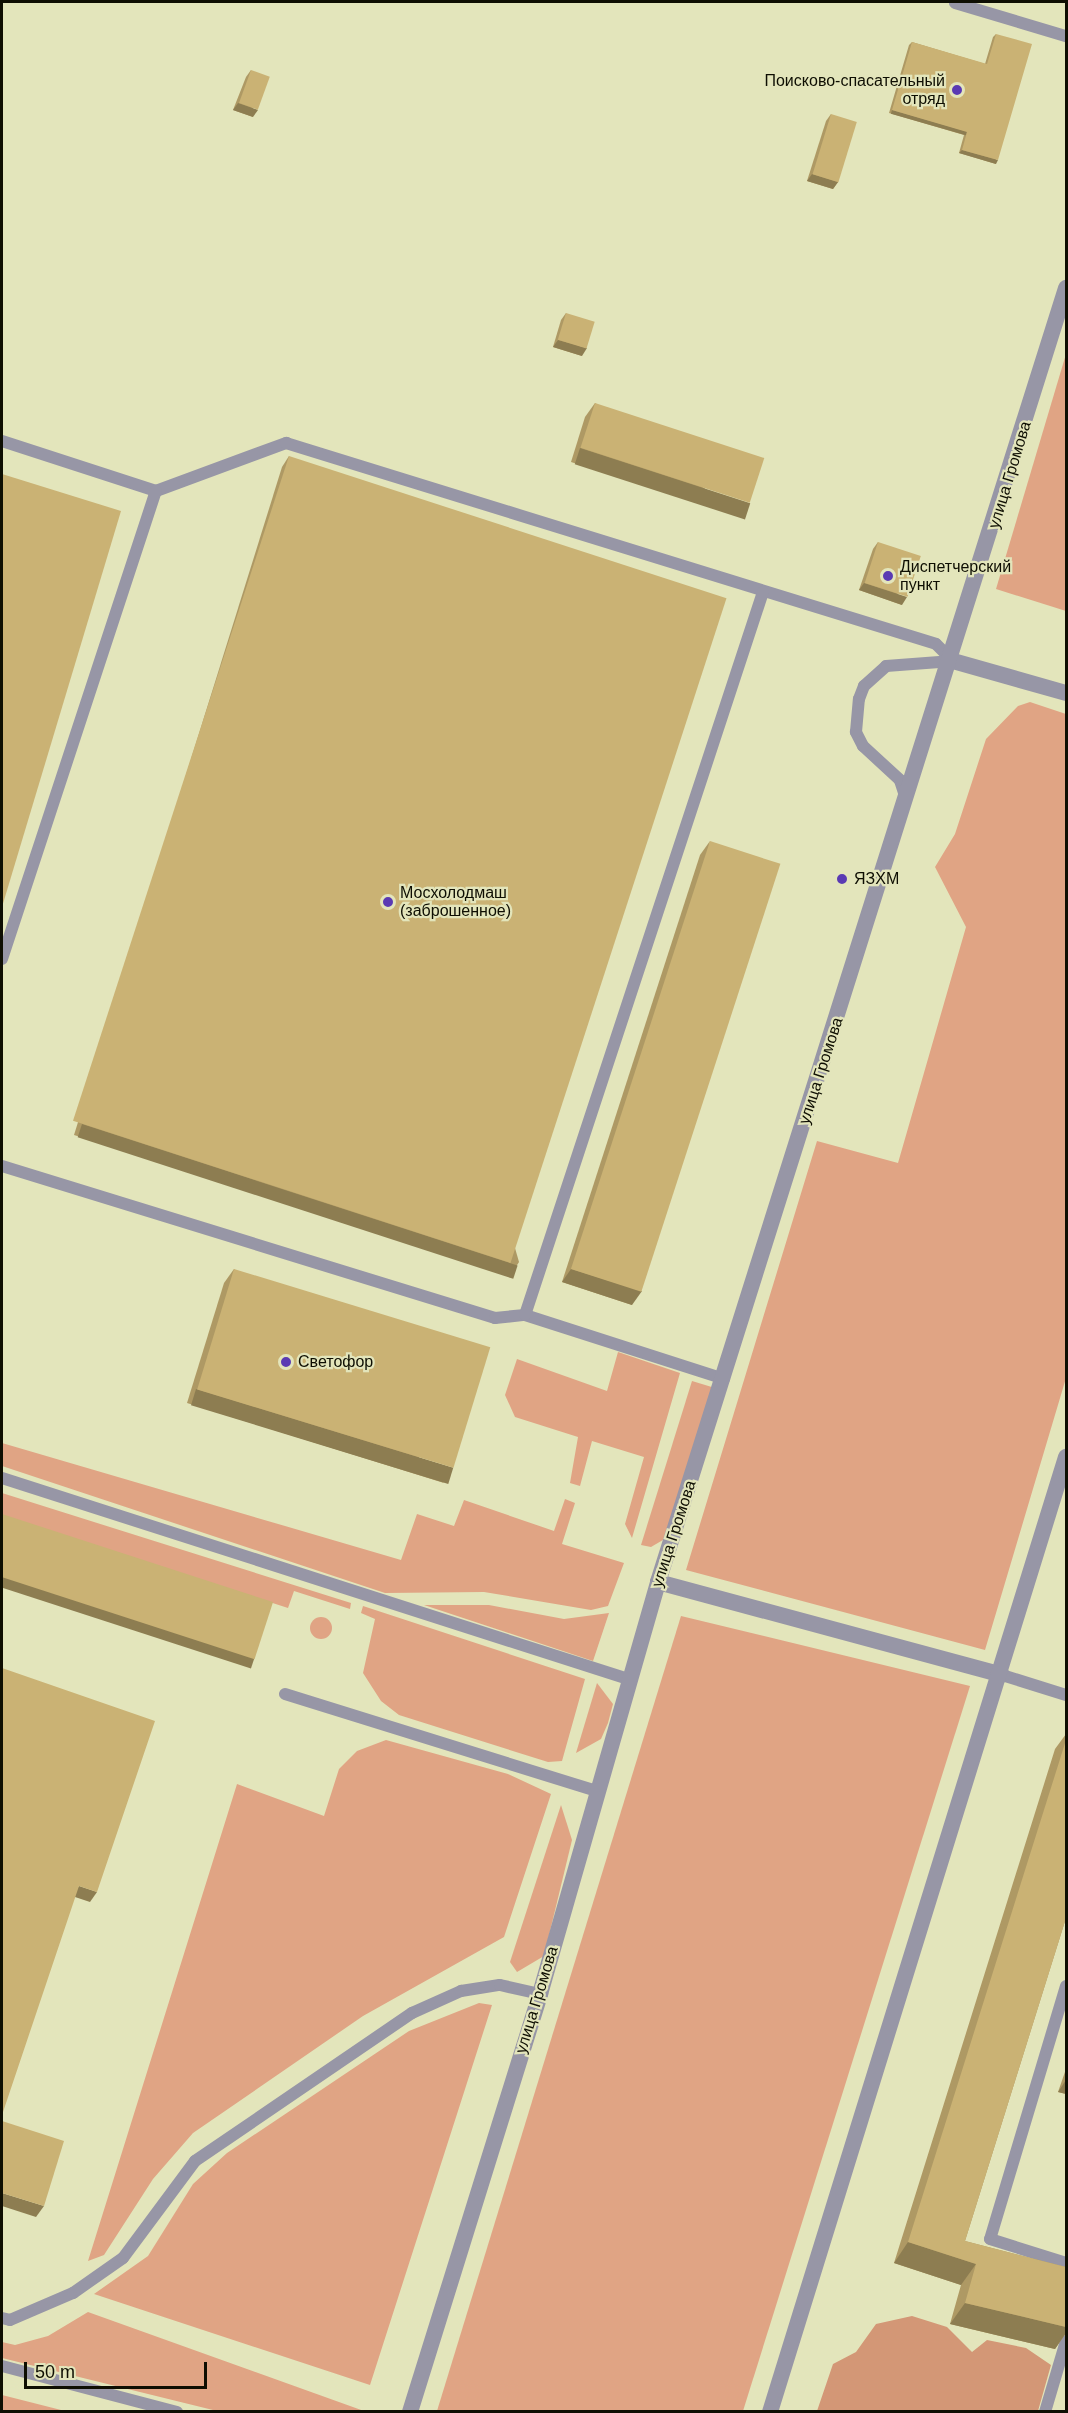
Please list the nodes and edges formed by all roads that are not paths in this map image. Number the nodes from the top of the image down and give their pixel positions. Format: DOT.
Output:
graph roads {
  1 [pos="955,3"];
  2 [pos="1066,36"];
  3 [pos="1066,288"];
  4 [pos="2,441"];
  5 [pos="156,491"];
  6 [pos="763,592"];
  7 [pos="952,661"];
  8 [pos="1066,693"];
  9 [pos="906,801"];
  10 [pos="2,958"];
  11 [pos="2,1166"];
  12 [pos="525,1315"];
  13 [pos="724,1379"];
  14 [pos="1066,1457"];
  15 [pos="2,1478"];
  16 [pos="658,1582"];
  17 [pos="1002,1675"];
  18 [pos="631,1680"];
  19 [pos="285,1694"];
  20 [pos="1066,1695"];
  21 [pos="598,1792"];
  22 [pos="1066,1986"];
  23 [pos="540,1994"];
  24 [pos="1064,2005"];
  25 [pos="1066,2263"];
  26 [pos="2,2318"];
  27 [pos="1066,2341"];
  28 [pos="2,2366"];
  29 [pos="177,2412"];
  30 [pos="410,2412"];
  31 [pos="770,2412"];
  32 [pos="1045,2412"];
  1 -- 2 [label="lane"];
  3 -- 7 [label="street, улица Громова"];
  4 -- 5 [label="lane"];
  5 -- 6 [label="lane"];
  5 -- 10 [label="lane"];
  6 -- 7 [label="lane"];
  6 -- 12 [label="lane"];
  7 -- 8 [label="street"];
  7 -- 9 [label="street, улица Громова"];
  7 -- 9 [label="lane"];
  9 -- 13 [label="street, улица Громова"];
  11 -- 12 [label="lane"];
  12 -- 13 [label="lane"];
  13 -- 16 [label="street, улица Громова"];
  14 -- 17 [label="street"];
  15 -- 18 [label="lane"];
  16 -- 17 [label="street"];
  16 -- 18 [label="street, улица Громова"];
  17 -- 20 [label="lane"];
  17 -- 31 [label="street"];
  18 -- 21 [label="street, улица Громова"];
  19 -- 21 [label="lane"];
  21 -- 23 [label="street, улица Громова"];
  22 -- 24 [label="lane"];
  23 -- 26 [label="lane"];
  23 -- 30 [label="street, улица Громова"];
  24 -- 25 [label="lane"];
  27 -- 32 [label="lane"];
  28 -- 29 [label="lane"];
}
